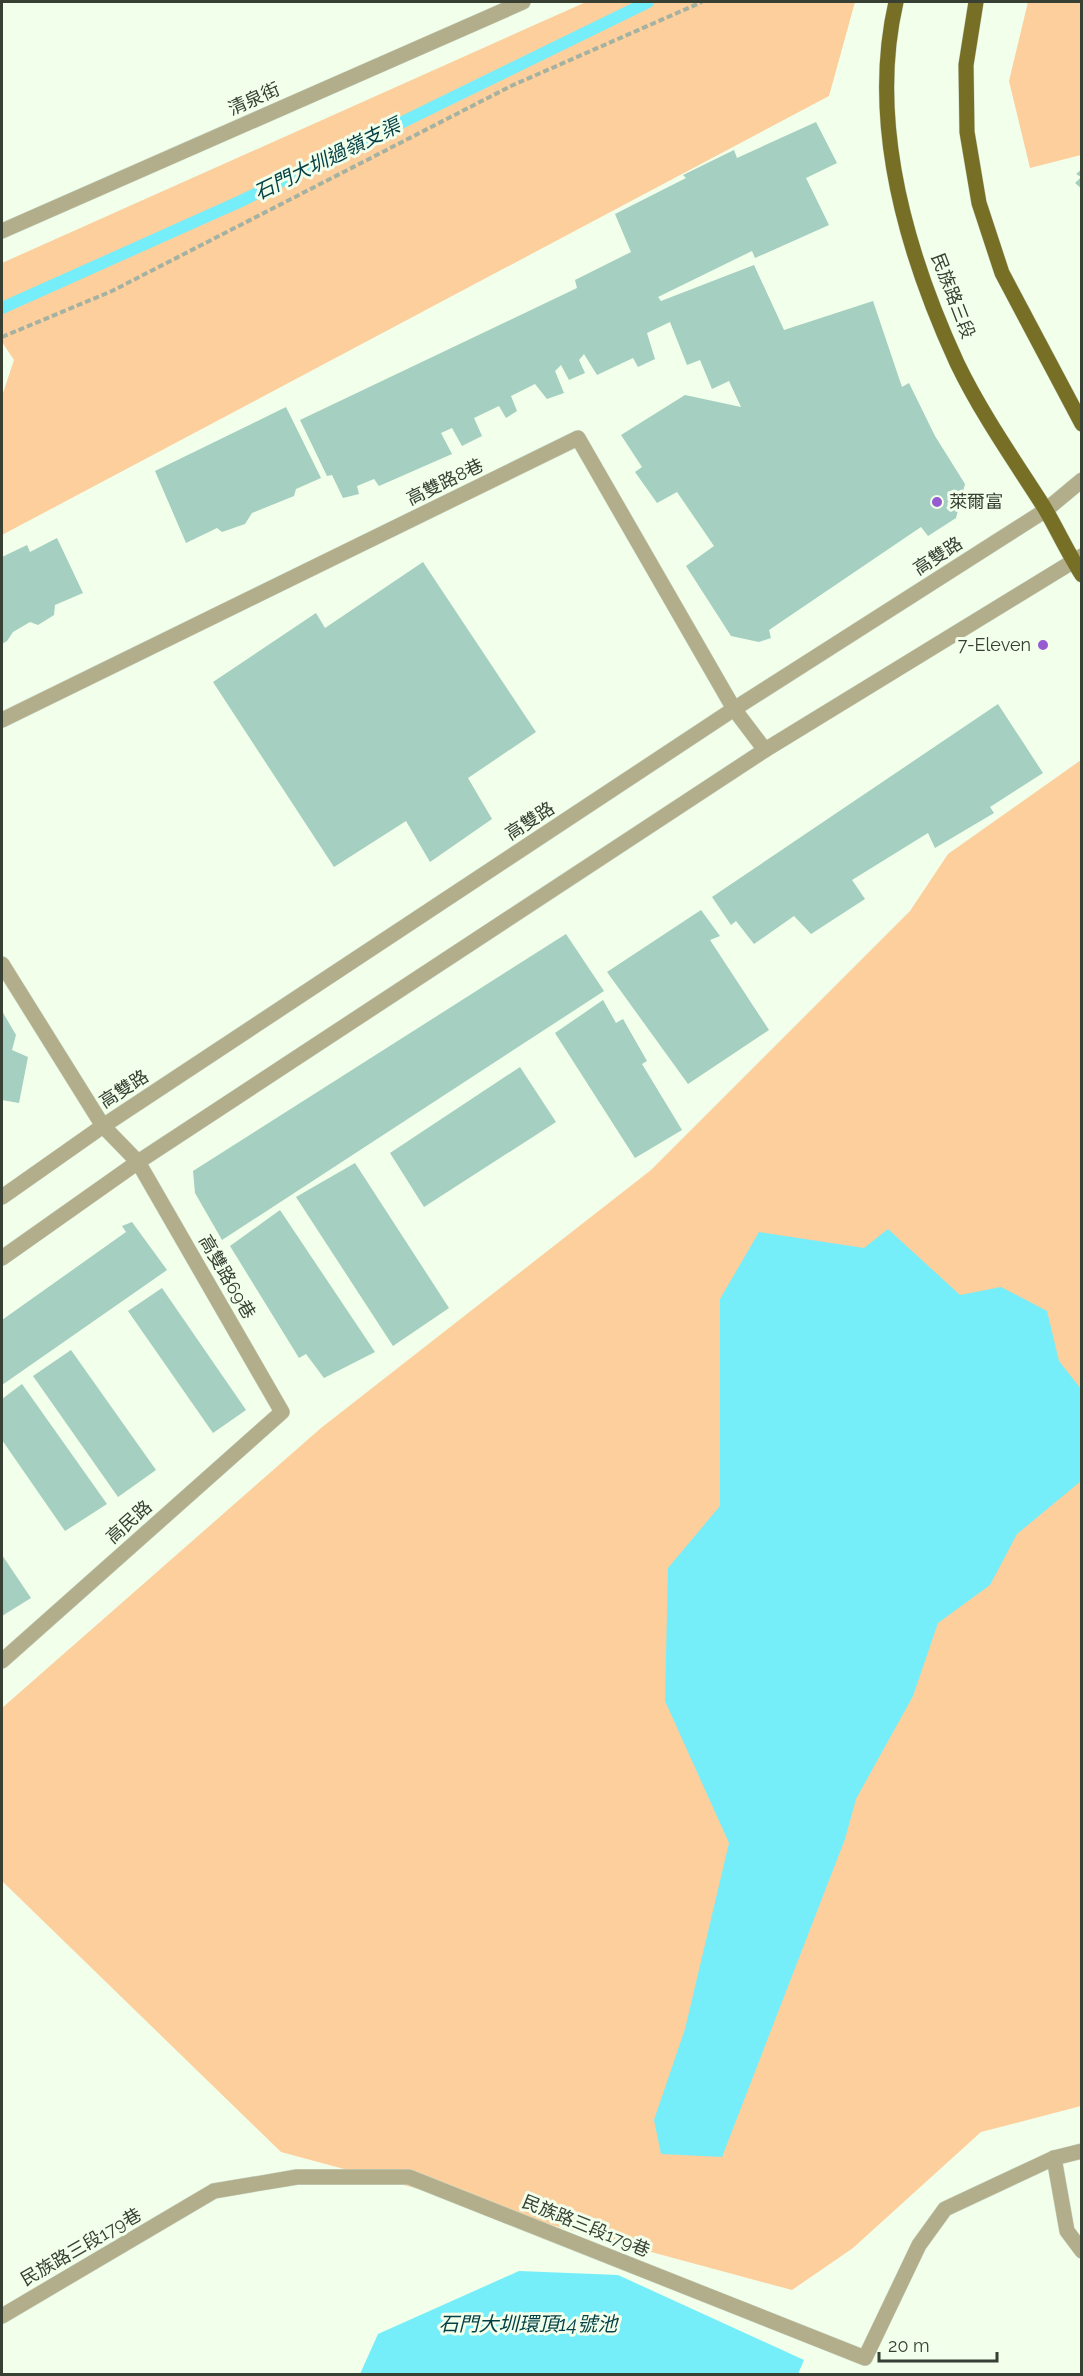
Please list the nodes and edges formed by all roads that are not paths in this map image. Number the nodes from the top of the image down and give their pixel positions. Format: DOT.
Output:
graph roads {
  1 [pos="522,2"];
  2 [pos="896,2"];
  3 [pos="976,2"];
  4 [pos="2,231"];
  5 [pos="1080,415"];
  6 [pos="1082,480"];
  7 [pos="1046,510"];
  8 [pos="1077,558"];
  9 [pos="1082,575"];
  10 [pos="734,709"];
  11 [pos="2,720"];
  12 [pos="765,750"];
  13 [pos="2,964"];
  14 [pos="103,1126"];
  15 [pos="138,1162"];
  16 [pos="2,1197"];
  17 [pos="2,1258"];
  18 [pos="282,1412"];
  19 [pos="2,1660"];
  20 [pos="1082,2151"];
  21 [pos="1054,2158"];
  22 [pos="1082,2251"];
  23 [pos="2,2316"];
  1 -- 4 [label="street, 清泉街"];
  2 -- 7 [label="main road, 民族路三段"];
  3 -- 5 [label="main road"];
  6 -- 7 [label="street, 高雙路"];
  7 -- 8 [label="main road, 民族路三段"];
  7 -- 10 [label="street, 高雙路"];
  8 -- 9 [label="main road, 民族路三段"];
  8 -- 12 [label="street"];
  10 -- 11 [label="street, 高雙路8巷"];
  10 -- 12 [label="street, 高雙路8巷"];
  10 -- 14 [label="street, 高雙路"];
  12 -- 15 [label="street"];
  13 -- 14 [label="street, 高雙路69巷"];
  14 -- 15 [label="street, 高雙路69巷"];
  14 -- 16 [label="street, 高雙路"];
  15 -- 17 [label="street"];
  15 -- 18 [label="street, 高雙路69巷"];
  18 -- 19 [label="street, 高民路"];
  20 -- 21 [label="street, 民族路三段179巷"];
  21 -- 22 [label="street"];
  21 -- 23 [label="street, 民族路三段179巷"];
}
